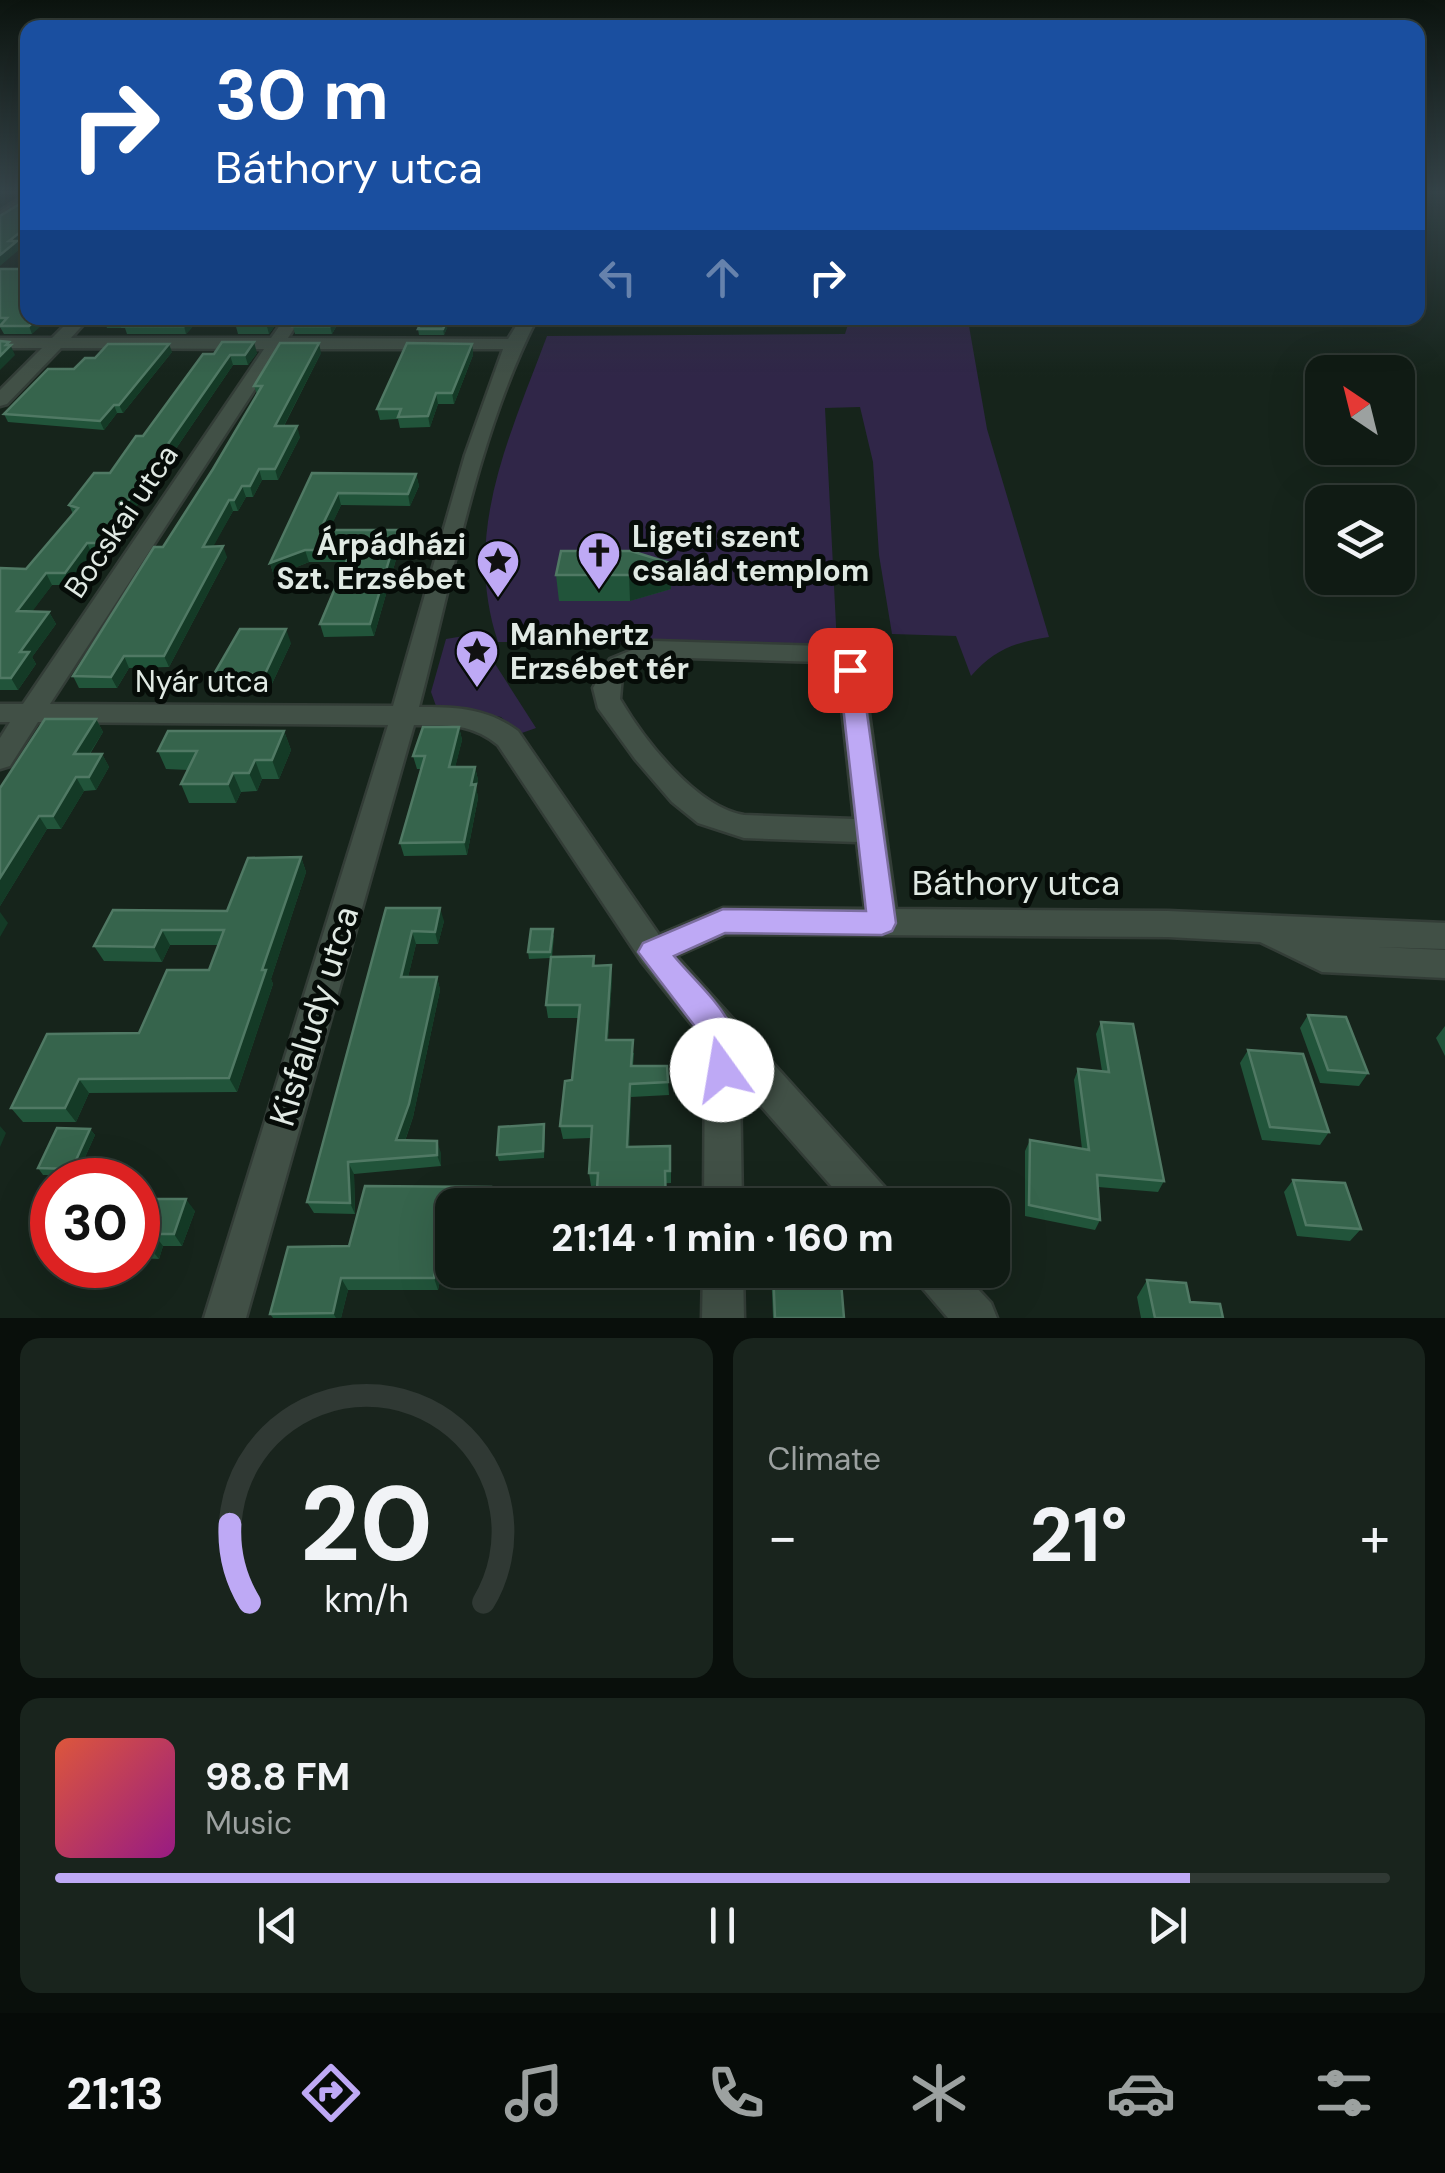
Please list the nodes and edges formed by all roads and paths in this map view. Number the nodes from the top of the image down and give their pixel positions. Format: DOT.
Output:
graph roads {
  1 [pos="74,325"];
  2 [pos="289,325"];
  3 [pos="525,325"];
  4 [pos="0,342"];
  5 [pos="57,342"];
  6 [pos="277,342"];
  7 [pos="513,344"];
  8 [pos="0,400"];
  9 [pos="30,712"];
  10 [pos="0,713"];
  11 [pos="404,715"];
  12 [pos="0,759"];
  13 [pos="870,832"];
  14 [pos="882,923"];
  15 [pos="1264,929"];
  16 [pos="1445,936"];
  17 [pos="653,952"];
  18 [pos="1445,964"];
  19 [pos="722,1036"];
  20 [pos="723,1188"];
  21 [pos="859,1188"];
  22 [pos="723,1288"];
  23 [pos="949,1288"];
  24 [pos="224,1318"];
  25 [pos="723,1318"];
  26 [pos="976,1318"];
  1 -- 5 [label="street"];
  2 -- 6 [label="street, Bocskai utca"];
  3 -- 7 [label="street, Kisfaludy utca"];
  4 -- 5 [label="street"];
  5 -- 6 [label="street"];
  5 -- 8 [label="street"];
  6 -- 7 [label="street"];
  6 -- 9 [label="street, Bocskai utca"];
  7 -- 11 [label="street, Kisfaludy utca"];
  9 -- 10 [label="street, Nyár utca"];
  9 -- 11 [label="street, Nyár utca"];
  9 -- 12 [label="street, Bocskai utca"];
  11 -- 17 [label="street"];
  11 -- 24 [label="street, Kisfaludy utca"];
  13 -- 13 [label="street"];
  13 -- 14 [label="street"];
  14 -- 15 [label="street, Báthory utca"];
  14 -- 17 [label="street, Báthory utca"];
  15 -- 16 [label="street, Báthory utca"];
  15 -- 18 [label="street, Báthory utca"];
  17 -- 19 [label="street"];
  19 -- 20 [label="street"];
  19 -- 21 [label="street"];
  22 -- 25 [label="street"];
  23 -- 26 [label="street"];
}
